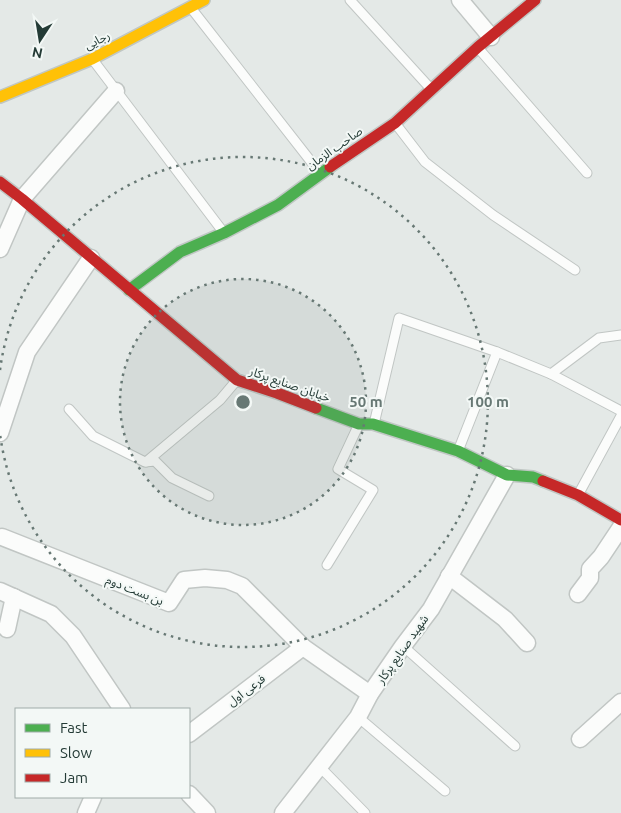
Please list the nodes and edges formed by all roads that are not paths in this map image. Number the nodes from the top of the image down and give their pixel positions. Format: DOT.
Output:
graph roads {
  1 [pos="350,0"];
  2 [pos="460,0"];
  3 [pos="535,0"];
  4 [pos="196,2"];
  5 [pos="484,42"];
  6 [pos="92,59"];
  7 [pos="431,89"];
  8 [pos="116,91"];
  9 [pos="0,97"];
  10 [pos="395,123"];
  11 [pos="320,173"];
  12 [pos="587,173"];
  13 [pos="0,182"];
  14 [pos="22,199"];
  15 [pos="224,233"];
  16 [pos="0,249"];
  17 [pos="91,258"];
  18 [pos="575,270"];
  19 [pos="129,290"];
  20 [pos="621,335"];
  21 [pos="497,352"];
  22 [pos="551,374"];
  23 [pos="236,380"];
  24 [pos="70,409"];
  25 [pos="621,411"];
  26 [pos="621,416"];
  27 [pos="359,424"];
  28 [pos="374,424"];
  29 [pos="0,433"];
  30 [pos="458,451"];
  31 [pos="145,462"];
  32 [pos="507,475"];
  33 [pos="578,495"];
  34 [pos="209,496"];
  35 [pos="621,520"];
  36 [pos="621,527"];
  37 [pos="2,537"];
  38 [pos="327,565"];
  39 [pos="449,576"];
  40 [pos="7,594"];
  41 [pos="578,594"];
  42 [pos="7,629"];
  43 [pos="527,643"];
  44 [pos="403,646"];
  45 [pos="303,647"];
  46 [pos="370,694"];
  47 [pos="621,702"];
  48 [pos="121,708"];
  49 [pos="358,717"];
  50 [pos="190,733"];
  51 [pos="580,739"];
  52 [pos="515,746"];
  53 [pos="319,766"];
  54 [pos="445,791"];
  55 [pos="190,795"];
  56 [pos="93,798"];
  57 [pos="86,813"];
  58 [pos="207,813"];
  59 [pos="283,813"];
  60 [pos="365,813"];
  1 -- 7 [label="lane"];
  2 -- 5 [label="street"];
  3 -- 5 [label="street, صاحب الزمان"];
  4 -- 6 [label="street, رجایی"];
  4 -- 11 [label="lane"];
  5 -- 7 [label="street, صاحب الزمان"];
  5 -- 12 [label="lane"];
  6 -- 8 [label="lane"];
  6 -- 9 [label="street, رجایی"];
  7 -- 10 [label="street, صاحب الزمان"];
  8 -- 14 [label="street"];
  8 -- 15 [label="lane"];
  10 -- 11 [label="street, صاحب الزمان"];
  10 -- 18 [label="lane"];
  11 -- 15 [label="street, صاحب الزمان"];
  13 -- 14 [label="street, خیابان صنایع پرکار"];
  14 -- 16 [label="street"];
  14 -- 17 [label="street, خیابان صنایع پرکار"];
  15 -- 19 [label="street, صاحب الزمان"];
  17 -- 19 [label="street, خیابان صنایع پرکار"];
  17 -- 29 [label="street"];
  19 -- 23 [label="street, خیابان صنایع پرکار"];
  20 -- 22 [label="lane"];
  21 -- 22 [label="lane"];
  21 -- 28 [label="lane"];
  21 -- 30 [label="lane"];
  22 -- 25 [label="lane"];
  23 -- 27 [label="street, خیابان صنایع پرکار"];
  23 -- 31 [label="lane"];
  24 -- 31 [label="lane"];
  26 -- 33 [label="lane"];
  27 -- 28 [label="street, خیابان صنایع پرکار"];
  27 -- 38 [label="lane"];
  28 -- 30 [label="street, خیابان صنایع پرکار"];
  30 -- 32 [label="street, خیابان صنایع پرکار"];
  31 -- 34 [label="lane"];
  32 -- 33 [label="street, خیابان صنایع پرکار"];
  32 -- 39 [label="street, شهید صنایع پرکار"];
  33 -- 35 [label="street, خیابان صنایع پرکار"];
  36 -- 41 [label="street"];
  37 -- 45 [label="street, بن بست دوم"];
  39 -- 43 [label="street"];
  39 -- 44 [label="street, شهید صنایع پرکار"];
  40 -- 42 [label="street"];
  40 -- 48 [label="street"];
  44 -- 46 [label="street, شهید صنایع پرکار"];
  44 -- 52 [label="lane"];
  45 -- 46 [label="street, بن بست دوم"];
  45 -- 50 [label="street, فرعی اول"];
  46 -- 49 [label="street, شهید صنایع پرکار"];
  47 -- 51 [label="street"];
  49 -- 53 [label="street, شهید صنایع پرکار"];
  49 -- 54 [label="lane"];
  53 -- 59 [label="street, شهید صنایع پرکار"];
  53 -- 60 [label="lane"];
  55 -- 58 [label="street"];
  56 -- 57 [label="street"];
}
